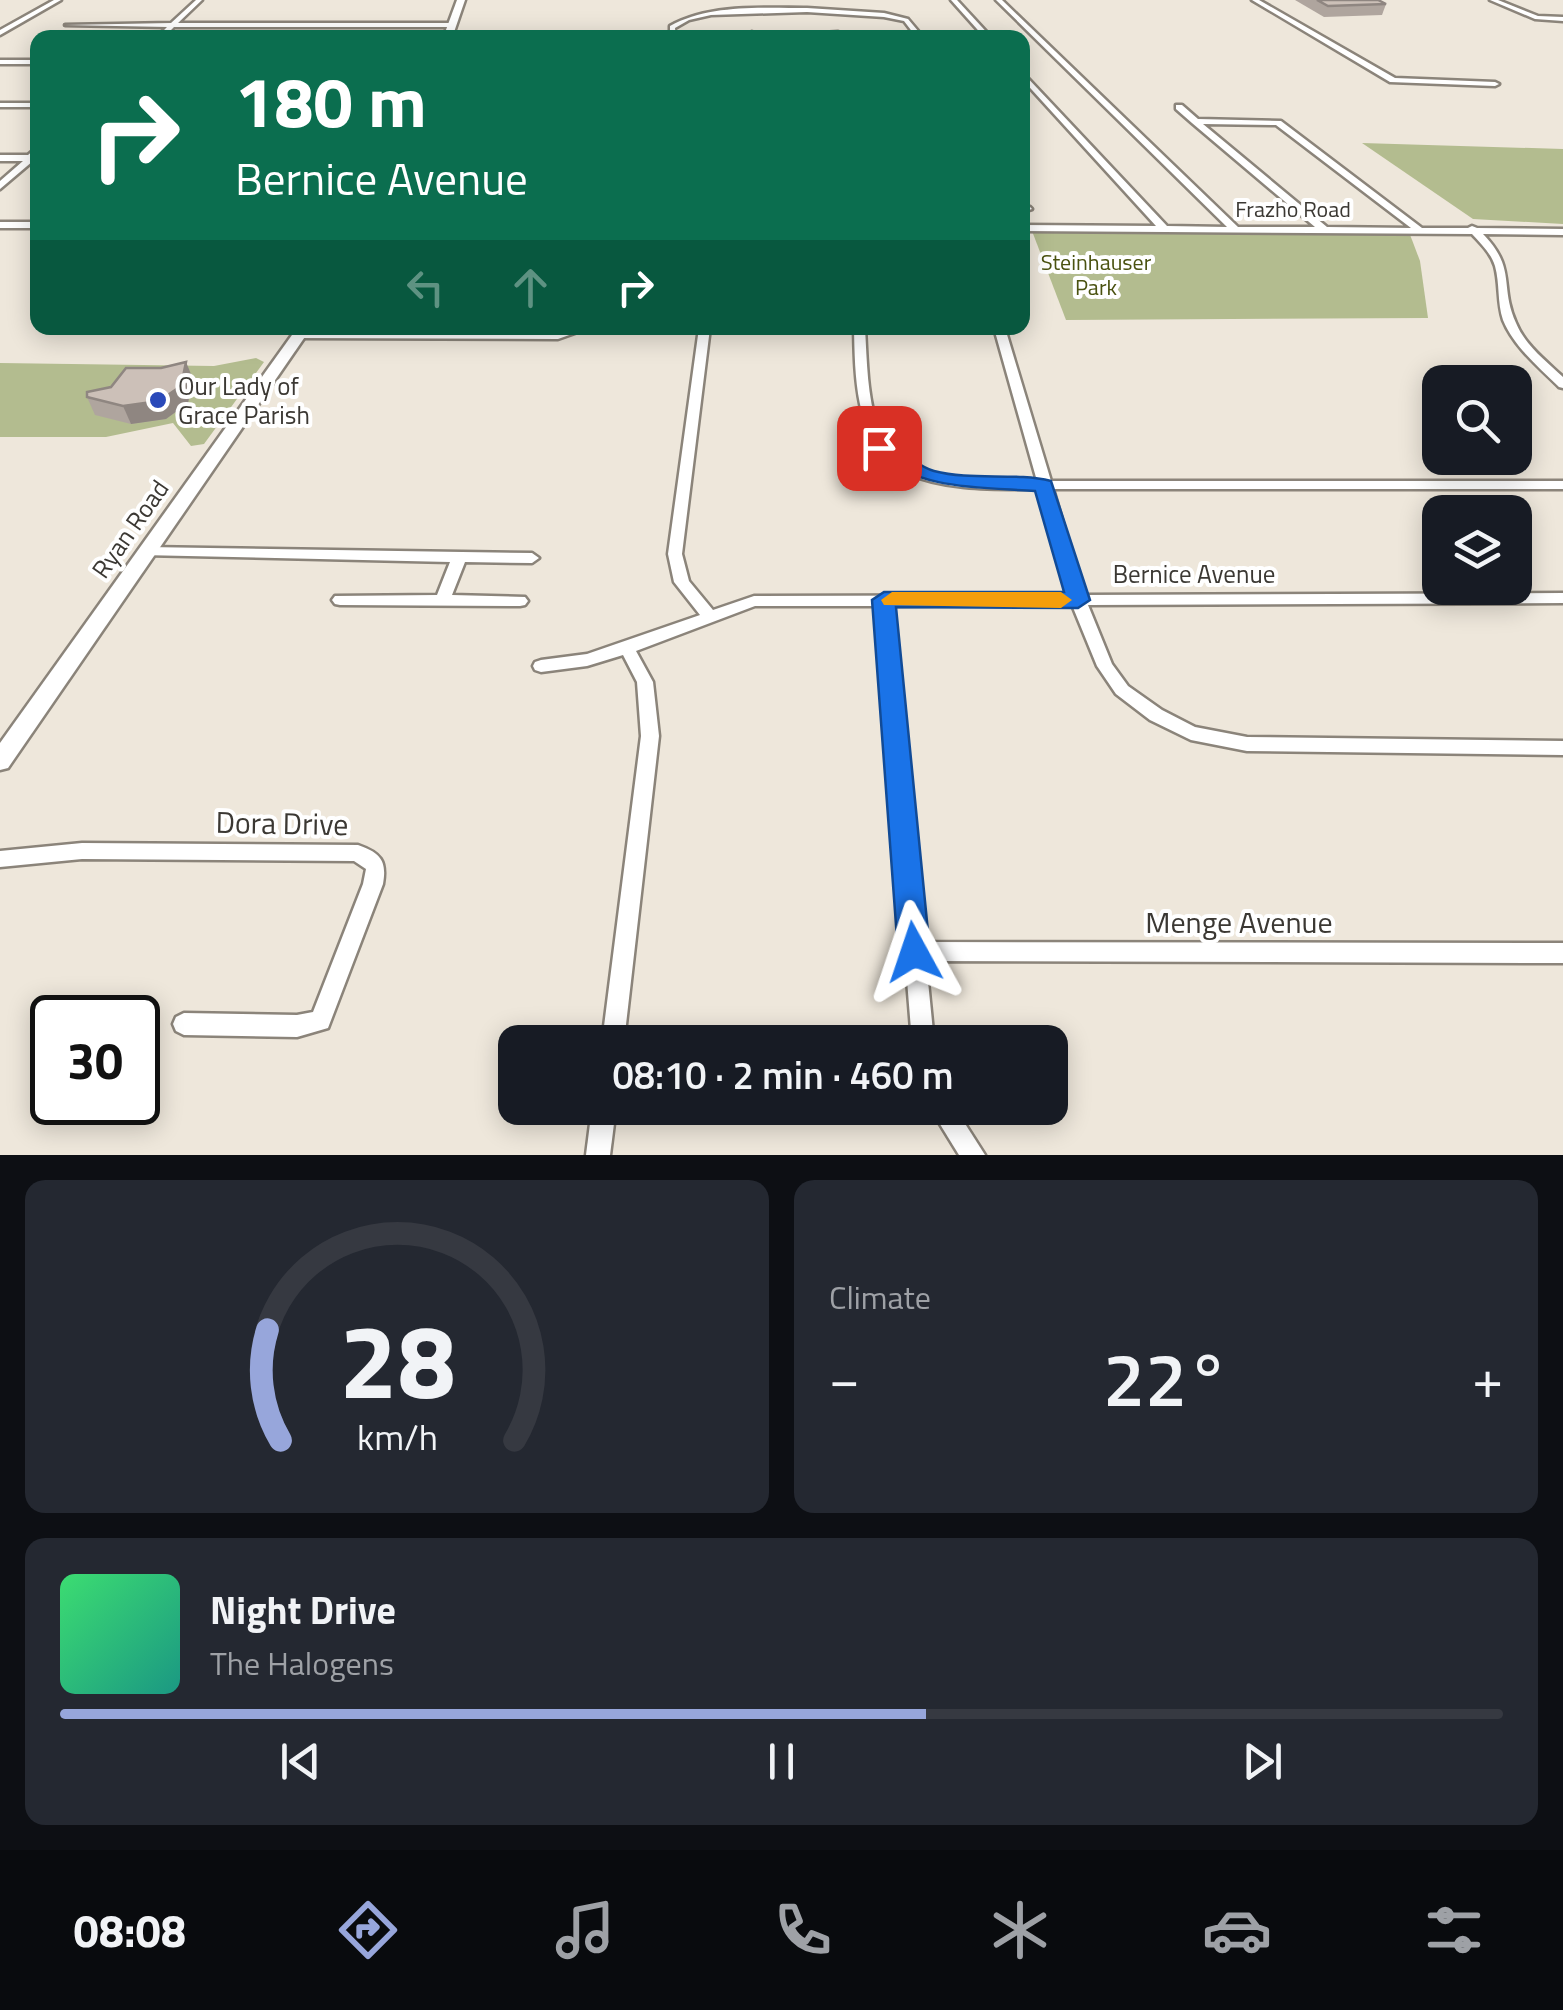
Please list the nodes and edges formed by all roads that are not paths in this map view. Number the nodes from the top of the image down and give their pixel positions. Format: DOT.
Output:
graph roads {
  1 [pos="58,0"];
  2 [pos="199,0"];
  3 [pos="462,0"];
  4 [pos="826,0"];
  5 [pos="836,0"];
  6 [pos="954,0"];
  7 [pos="1000,0"];
  8 [pos="1255,0"];
  9 [pos="1493,0"];
  10 [pos="674,13"];
  11 [pos="835,13"];
  12 [pos="688,17"];
  13 [pos="1563,19"];
  14 [pos="68,25"];
  15 [pos="452,25"];
  16 [pos="172,26"];
  17 [pos="167,30"];
  18 [pos="450,30"];
  19 [pos="674,30"];
  20 [pos="836,30"];
  21 [pos="915,30"];
  22 [pos="982,30"];
  23 [pos="0,33"];
  24 [pos="0,62"];
  25 [pos="30,62"];
  26 [pos="1030,83"];
  27 [pos="1496,84"];
  28 [pos="0,105"];
  29 [pos="30,105"];
  30 [pos="1179,107"];
  31 [pos="1195,120"];
  32 [pos="30,156"];
  33 [pos="0,158"];
  34 [pos="30,160"];
  35 [pos="0,186"];
  36 [pos="0,225"];
  37 [pos="30,225"];
  38 [pos="1030,228"];
  39 [pos="1163,228"];
  40 [pos="1234,228"];
  41 [pos="1323,229"];
  42 [pos="1418,229"];
  43 [pos="1472,229"];
  44 [pos="1563,232"];
  45 [pos="299,335"];
  46 [pos="507,335"];
  47 [pos="561,335"];
  48 [pos="703,335"];
  49 [pos="861,335"];
  50 [pos="1002,335"];
  51 [pos="1563,384"];
  52 [pos="904,467"];
  53 [pos="879,481"];
  54 [pos="1044,485"];
  55 [pos="1563,485"];
  56 [pos="147,552"];
  57 [pos="460,557"];
  58 [pos="532,558"];
  59 [pos="1563,598"];
  60 [pos="340,600"];
  61 [pos="443,600"];
  62 [pos="884,600"];
  63 [pos="1078,600"];
  64 [pos="520,601"];
  65 [pos="708,615"];
  66 [pos="626,648"];
  67 [pos="540,666"];
  68 [pos="7,741"];
  69 [pos="1563,748"];
  70 [pos="0,761"];
  71 [pos="0,860"];
  72 [pos="914,952"];
  73 [pos="1563,952"];
  74 [pos="184,1024"];
  75 [pos="615,1025"];
  76 [pos="920,1025"];
  77 [pos="602,1125"];
  78 [pos="953,1125"];
  79 [pos="598,1155"];
  80 [pos="972,1155"];
  1 -- 23 [label="street"];
  2 -- 16 [label="street"];
  3 -- 15 [label="main road"];
  4 -- 11 [label="street"];
  5 -- 11 [label="street"];
  6 -- 22 [label="street"];
  7 -- 40 [label="street"];
  8 -- 27 [label="street"];
  9 -- 13 [label="street"];
  10 -- 12 [label="street"];
  11 -- 12 [label="street"];
  11 -- 20 [label="street"];
  11 -- 21 [label="street"];
  12 -- 19 [label="street"];
  14 -- 16 [label="street"];
  15 -- 16 [label="street"];
  15 -- 18 [label="main road"];
  16 -- 17 [label="street"];
  24 -- 25 [label="street"];
  26 -- 39 [label="street"];
  28 -- 29 [label="street"];
  30 -- 31 [label="street"];
  31 -- 41 [label="street"];
  31 -- 42 [label="street"];
  32 -- 33 [label="street"];
  34 -- 35 [label="street"];
  36 -- 37 [label="street"];
  38 -- 39 [label="street, Frazho Road"];
  39 -- 40 [label="street, Frazho Road"];
  40 -- 41 [label="street, Frazho Road"];
  41 -- 42 [label="street, Frazho Road"];
  42 -- 43 [label="street, Frazho Road"];
  43 -- 44 [label="street, Frazho Road"];
  43 -- 51 [label="street"];
  45 -- 56 [label="main road, Ryan Road"];
  46 -- 47 [label="street"];
  48 -- 65 [label="street"];
  49 -- 52 [label="street"];
  50 -- 54 [label="street"];
  52 -- 53 [label="street"];
  52 -- 54 [label="street"];
  54 -- 55 [label="street"];
  54 -- 63 [label="street"];
  56 -- 57 [label="street"];
  56 -- 68 [label="main road, Ryan Road"];
  57 -- 58 [label="street"];
  57 -- 61 [label="street"];
  59 -- 63 [label="street, Bernice Avenue"];
  60 -- 61 [label="street"];
  61 -- 64 [label="street"];
  62 -- 63 [label="street, Bernice Avenue"];
  62 -- 65 [label="street, Bernice Avenue"];
  62 -- 72 [label="street"];
  63 -- 69 [label="street"];
  65 -- 66 [label="street, Bernice Avenue"];
  66 -- 67 [label="street"];
  66 -- 75 [label="street"];
  68 -- 70 [label="main road, Ryan Road"];
  71 -- 74 [label="street, Dora Drive"];
  72 -- 73 [label="street, Menge Avenue"];
  72 -- 76 [label="street"];
  77 -- 79 [label="street"];
  78 -- 80 [label="street"];
}
